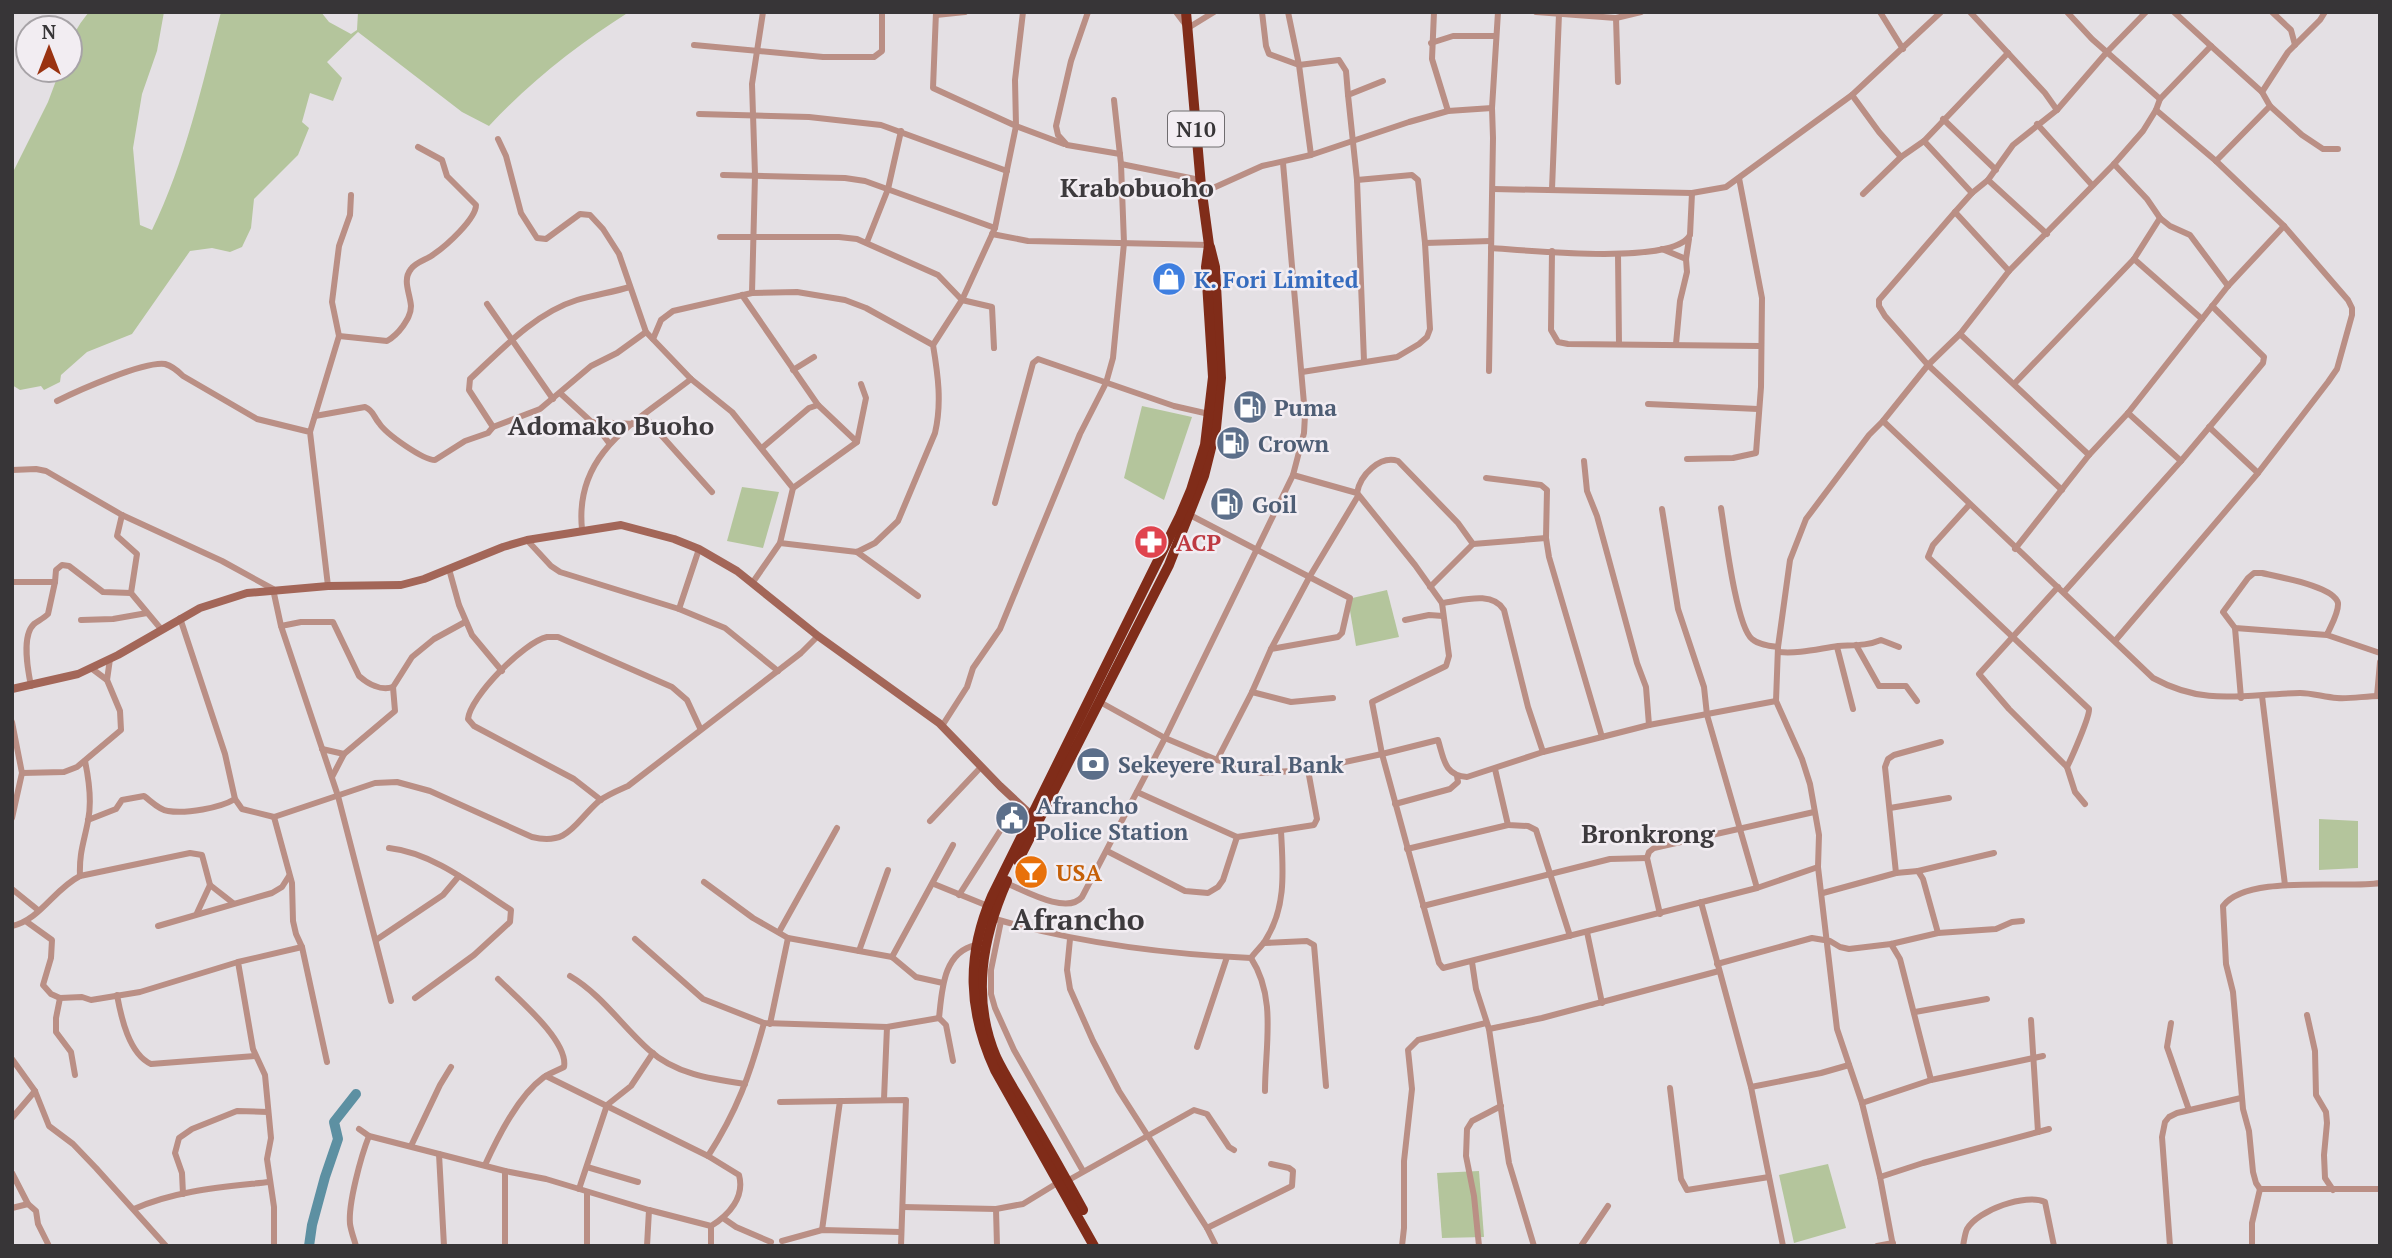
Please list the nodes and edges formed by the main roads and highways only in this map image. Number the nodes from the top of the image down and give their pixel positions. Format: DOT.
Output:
graph roads {
  1 [pos="1186,12"];
  2 [pos="1209,245"];
  3 [pos="1134,607"];
  4 [pos="1146,613"];
  5 [pos="1063,1182"];
  6 [pos="1094,1246"];
  7 [pos="1102,1246"];
  1 -- 2 [label="highway, N10"];
  2 -- 3 [label="highway, N10"];
  2 -- 4 [label="highway, N10"];
  3 -- 4 [label="highway"];
  3 -- 5 [label="highway, N10"];
  4 -- 5 [label="highway, N10"];
  5 -- 6 [label="highway, N10"];
  5 -- 7 [label="highway, N10"];
}
